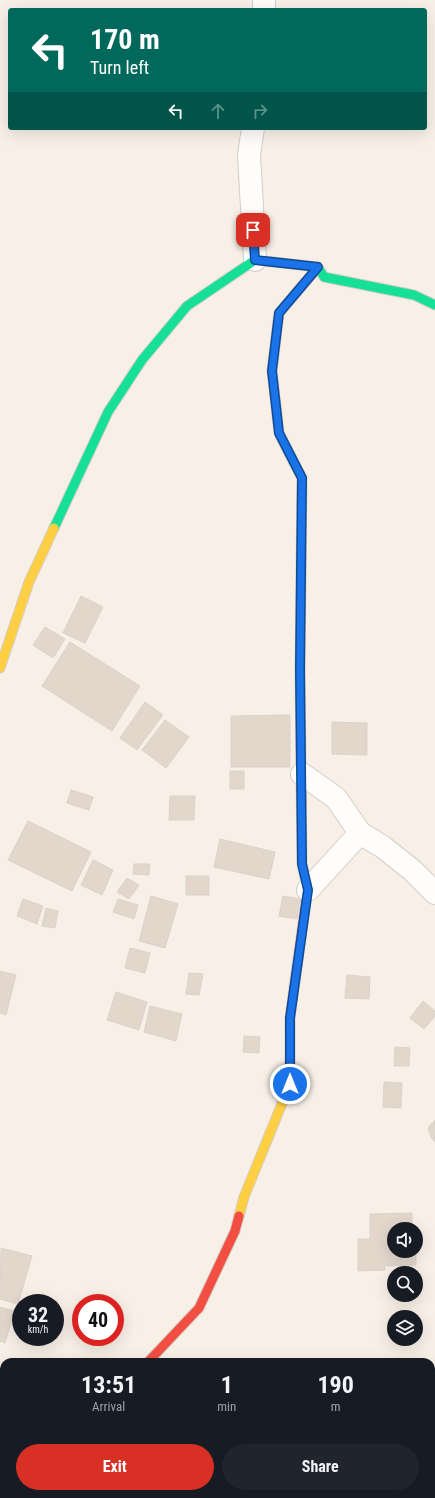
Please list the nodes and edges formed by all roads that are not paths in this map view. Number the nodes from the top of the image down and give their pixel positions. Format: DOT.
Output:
graph roads {
  1 [pos="253,130"];
  2 [pos="255,260"];
  3 [pos="318,267"];
  4 [pos="435,305"];
  5 [pos="0,668"];
  6 [pos="302,774"];
  7 [pos="360,833"];
  8 [pos="308,890"];
  9 [pos="435,893"];
  10 [pos="152,1358"];
  1 -- 2 [label="street"];
  2 -- 3 [label="street"];
  2 -- 5 [label="street"];
  3 -- 4 [label="street"];
  3 -- 6 [label="street"];
  6 -- 7 [label="street"];
  6 -- 8 [label="street"];
  7 -- 8 [label="street"];
  7 -- 9 [label="street"];
  8 -- 10 [label="street"];
}
